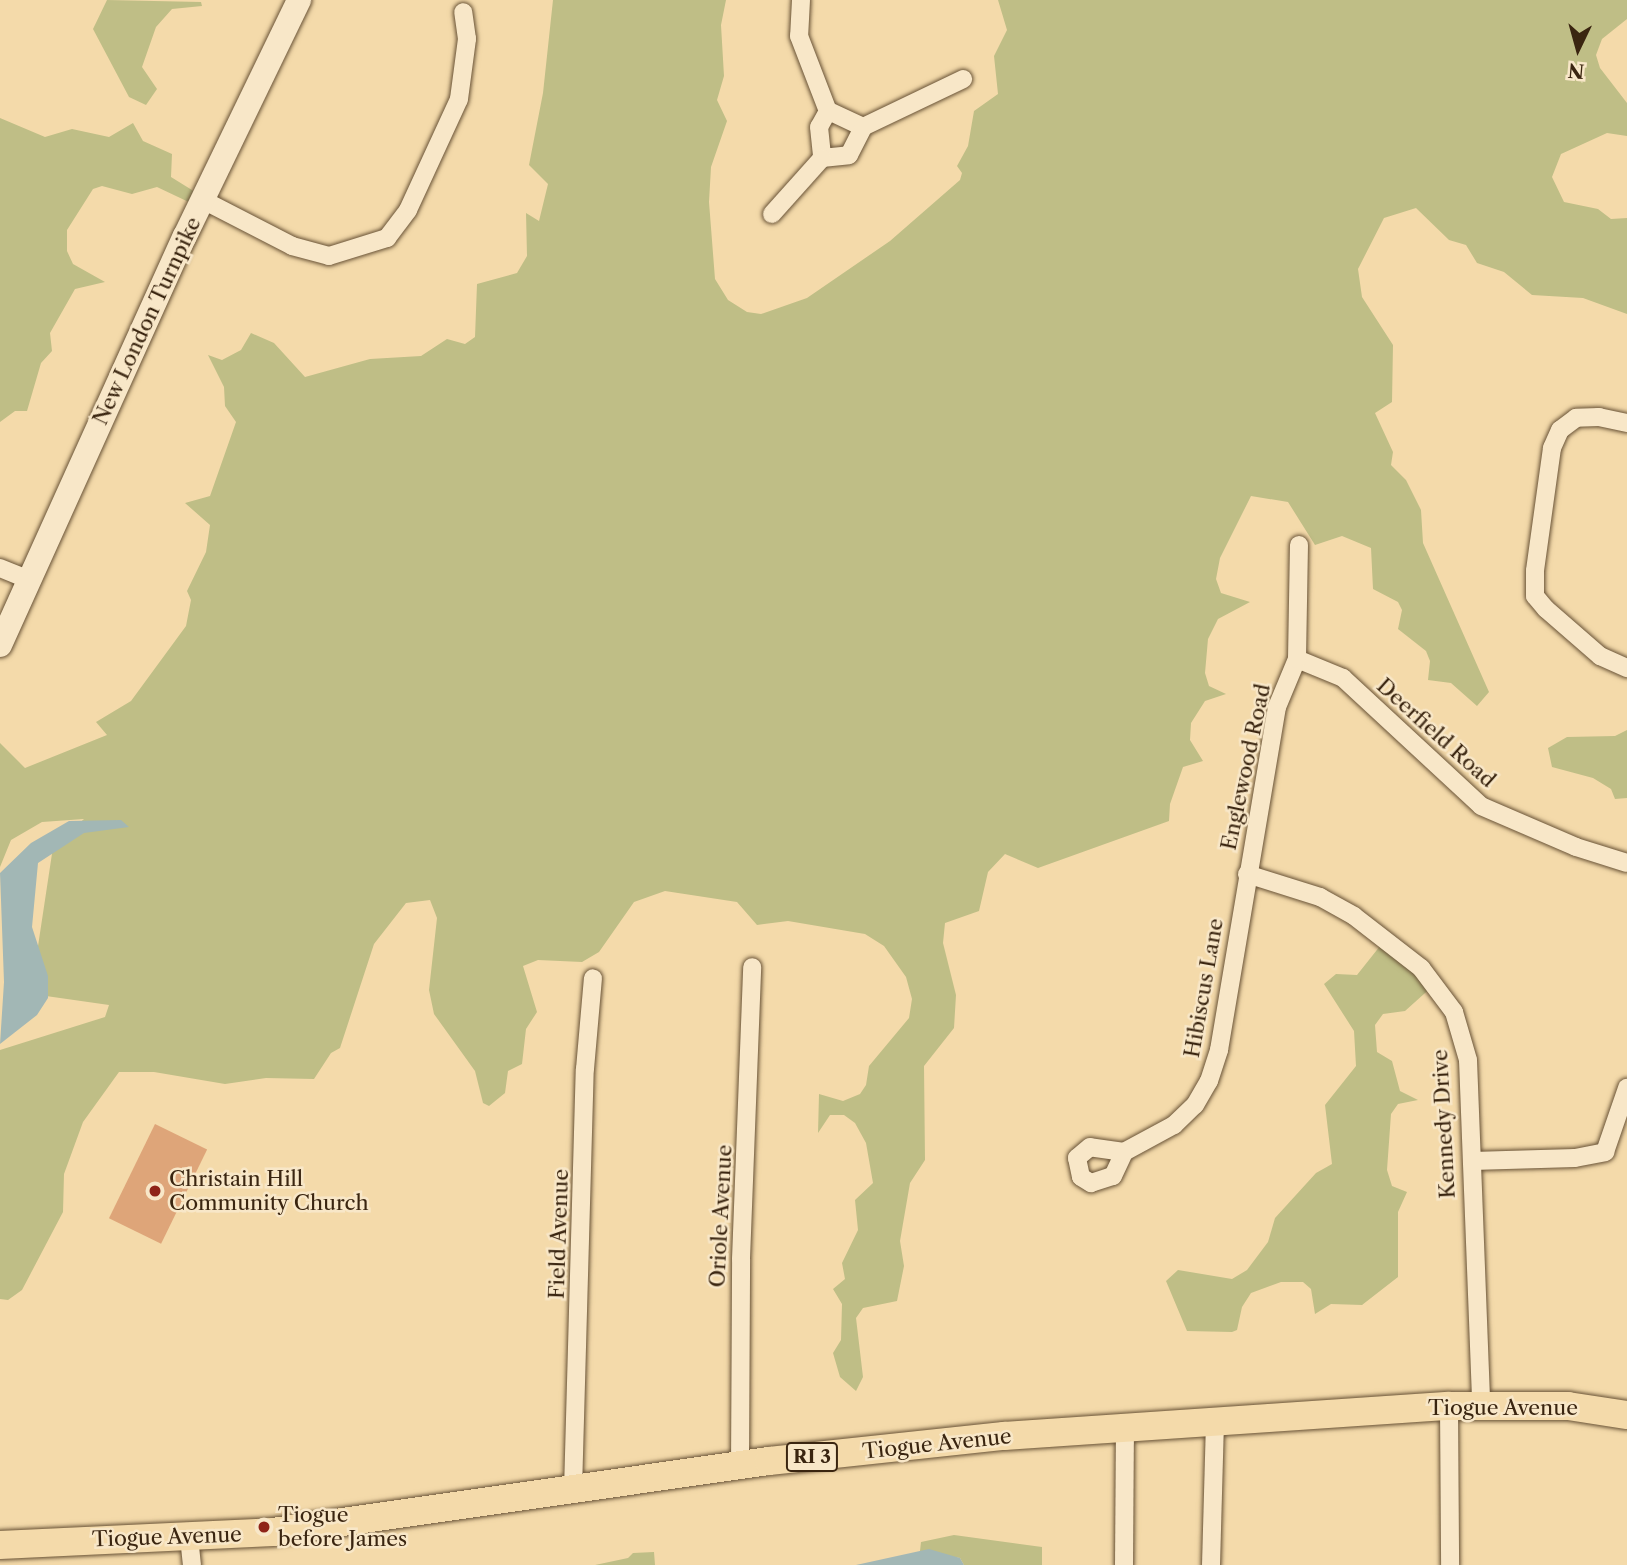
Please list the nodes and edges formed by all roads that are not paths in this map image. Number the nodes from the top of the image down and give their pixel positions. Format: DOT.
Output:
graph roads {
  1 [pos="299,0"];
  2 [pos="801,0"];
  3 [pos="463,12"];
  4 [pos="963,79"];
  5 [pos="828,111"];
  6 [pos="863,127"];
  7 [pos="822,158"];
  8 [pos="203,200"];
  9 [pos="772,214"];
  10 [pos="1627,423"];
  11 [pos="1299,545"];
  12 [pos="0,568"];
  13 [pos="29,580"];
  14 [pos="0,645"];
  15 [pos="1297,659"];
  16 [pos="1627,668"];
  17 [pos="1627,863"];
  18 [pos="1247,874"];
  19 [pos="752,967"];
  20 [pos="593,978"];
  21 [pos="1627,1088"];
  22 [pos="1124,1152"];
  23 [pos="1472,1161"];
  24 [pos="1449,1406"];
  25 [pos="1481,1406"];
  26 [pos="1627,1415"];
  27 [pos="1216,1423"];
  28 [pos="1125,1429"];
  29 [pos="740,1468"];
  30 [pos="573,1490"];
  31 [pos="189,1537"];
  32 [pos="0,1545"];
  33 [pos="2,1565"];
  34 [pos="192,1565"];
  35 [pos="1124,1565"];
  36 [pos="1211,1565"];
  37 [pos="1450,1565"];
  1 -- 8 [label="main road, New London Turnpike"];
  2 -- 5 [label="street"];
  3 -- 8 [label="street"];
  4 -- 6 [label="street"];
  5 -- 6 [label="street"];
  5 -- 7 [label="street"];
  6 -- 7 [label="street"];
  7 -- 9 [label="street"];
  8 -- 13 [label="main road, New London Turnpike"];
  10 -- 16 [label="street"];
  11 -- 15 [label="street, Englewood Road"];
  12 -- 13 [label="street"];
  13 -- 14 [label="main road, New London Turnpike"];
  15 -- 17 [label="street, Deerfield Road"];
  15 -- 18 [label="street, Englewood Road"];
  18 -- 22 [label="street, Hibiscus Lane"];
  18 -- 23 [label="street, Kennedy Drive"];
  19 -- 29 [label="street, Oriole Avenue"];
  20 -- 30 [label="street, Field Avenue"];
  21 -- 23 [label="street"];
  23 -- 25 [label="street, Kennedy Drive"];
  24 -- 25 [label="main road, Tiogue Avenue / RI 3"];
  24 -- 27 [label="main road, Tiogue Avenue / RI 3"];
  24 -- 37 [label="street"];
  25 -- 26 [label="main road, Tiogue Avenue / RI 3"];
  27 -- 28 [label="main road, Tiogue Avenue / RI 3"];
  27 -- 36 [label="street"];
  28 -- 29 [label="main road, Tiogue Avenue / RI 3"];
  28 -- 35 [label="street"];
  29 -- 30 [label="main road, Tiogue Avenue / RI 3"];
  30 -- 31 [label="main road, Tiogue Avenue / RI 3"];
  31 -- 32 [label="main road, Tiogue Avenue / RI 3"];
  31 -- 34 [label="street"];
  32 -- 33 [label="street"];
}
